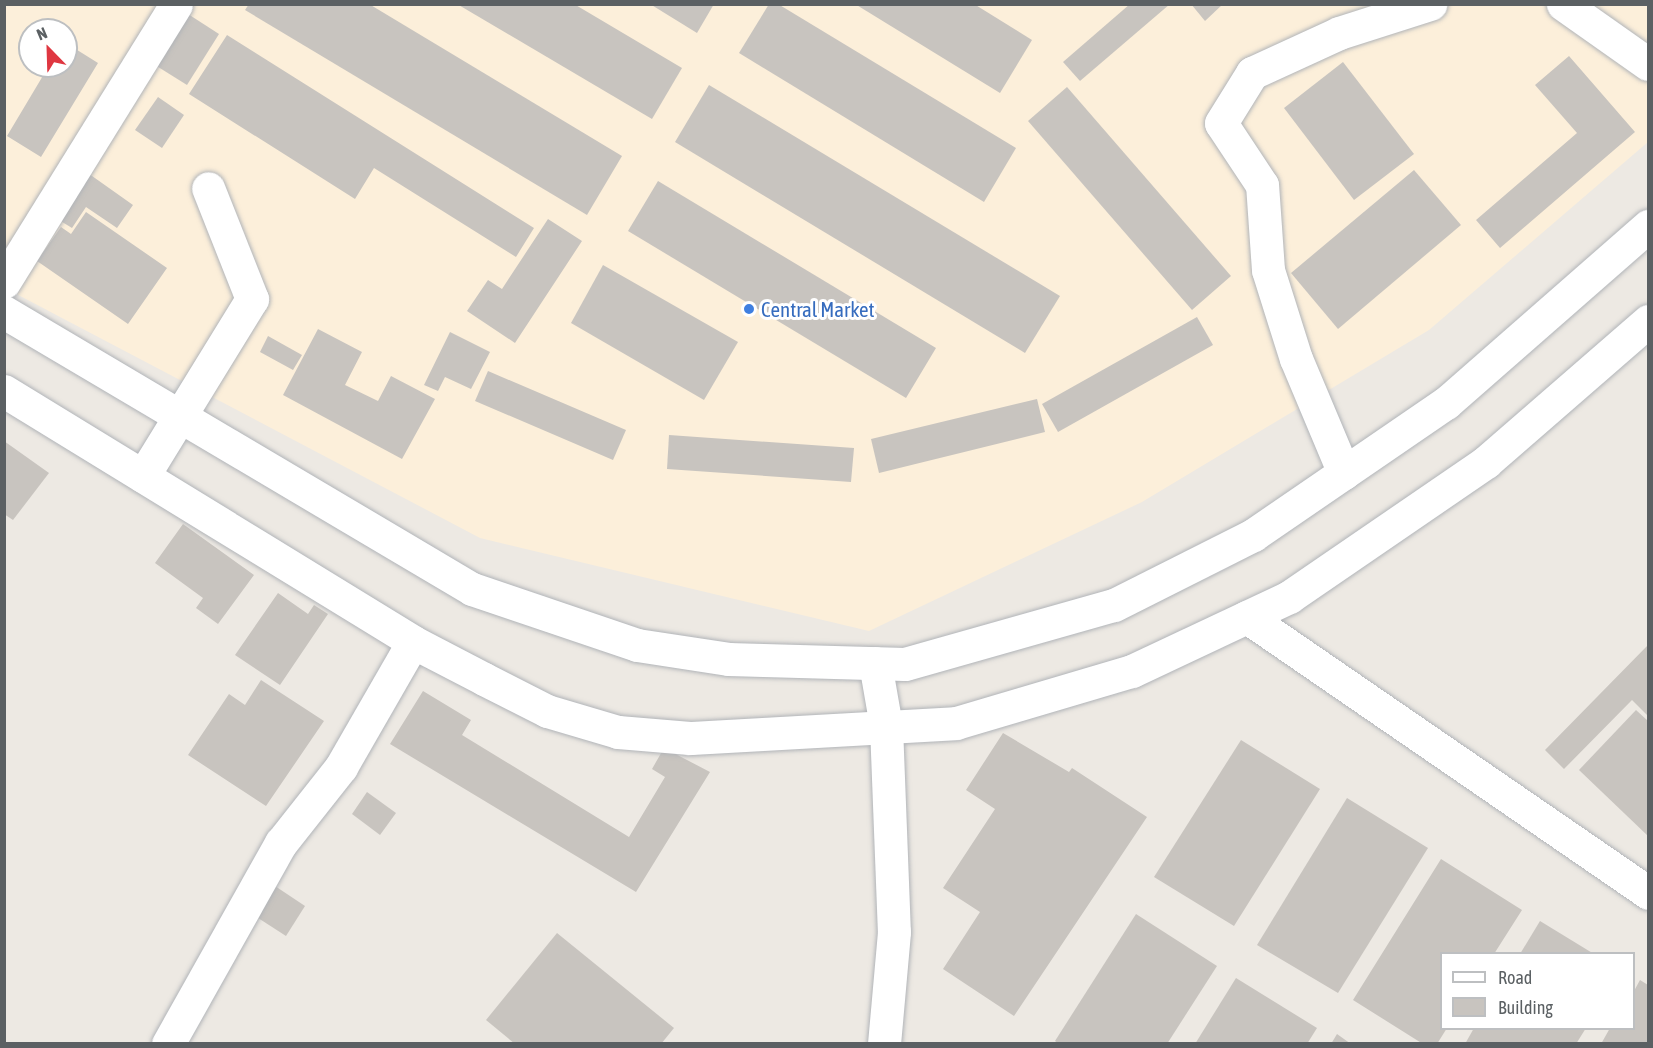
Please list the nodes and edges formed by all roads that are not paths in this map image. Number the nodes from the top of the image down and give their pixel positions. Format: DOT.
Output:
graph roads {
  1 [pos="1430,4"];
  2 [pos="1563,4"];
  3 [pos="176,5"];
  4 [pos="1648,64"];
  5 [pos="208,188"];
  6 [pos="1648,226"];
  7 [pos="4,282"];
  8 [pos="4,312"];
  9 [pos="1648,321"];
  10 [pos="4,391"];
  11 [pos="183,417"];
  12 [pos="1344,473"];
  13 [pos="143,476"];
  14 [pos="1247,617"];
  15 [pos="413,642"];
  16 [pos="875,663"];
  17 [pos="886,726"];
  18 [pos="1648,893"];
  19 [pos="168,1044"];
  20 [pos="885,1044"];
  1 -- 12 [label="street"];
  2 -- 4 [label="street"];
  3 -- 7 [label="street"];
  5 -- 11 [label="street"];
  6 -- 12 [label="street"];
  8 -- 11 [label="street"];
  9 -- 14 [label="street"];
  10 -- 13 [label="street"];
  11 -- 13 [label="street"];
  11 -- 16 [label="street"];
  12 -- 16 [label="street"];
  13 -- 15 [label="street"];
  14 -- 17 [label="street"];
  14 -- 18 [label="street"];
  15 -- 17 [label="street"];
  15 -- 19 [label="street"];
  16 -- 17 [label="street"];
  17 -- 20 [label="street"];
}
